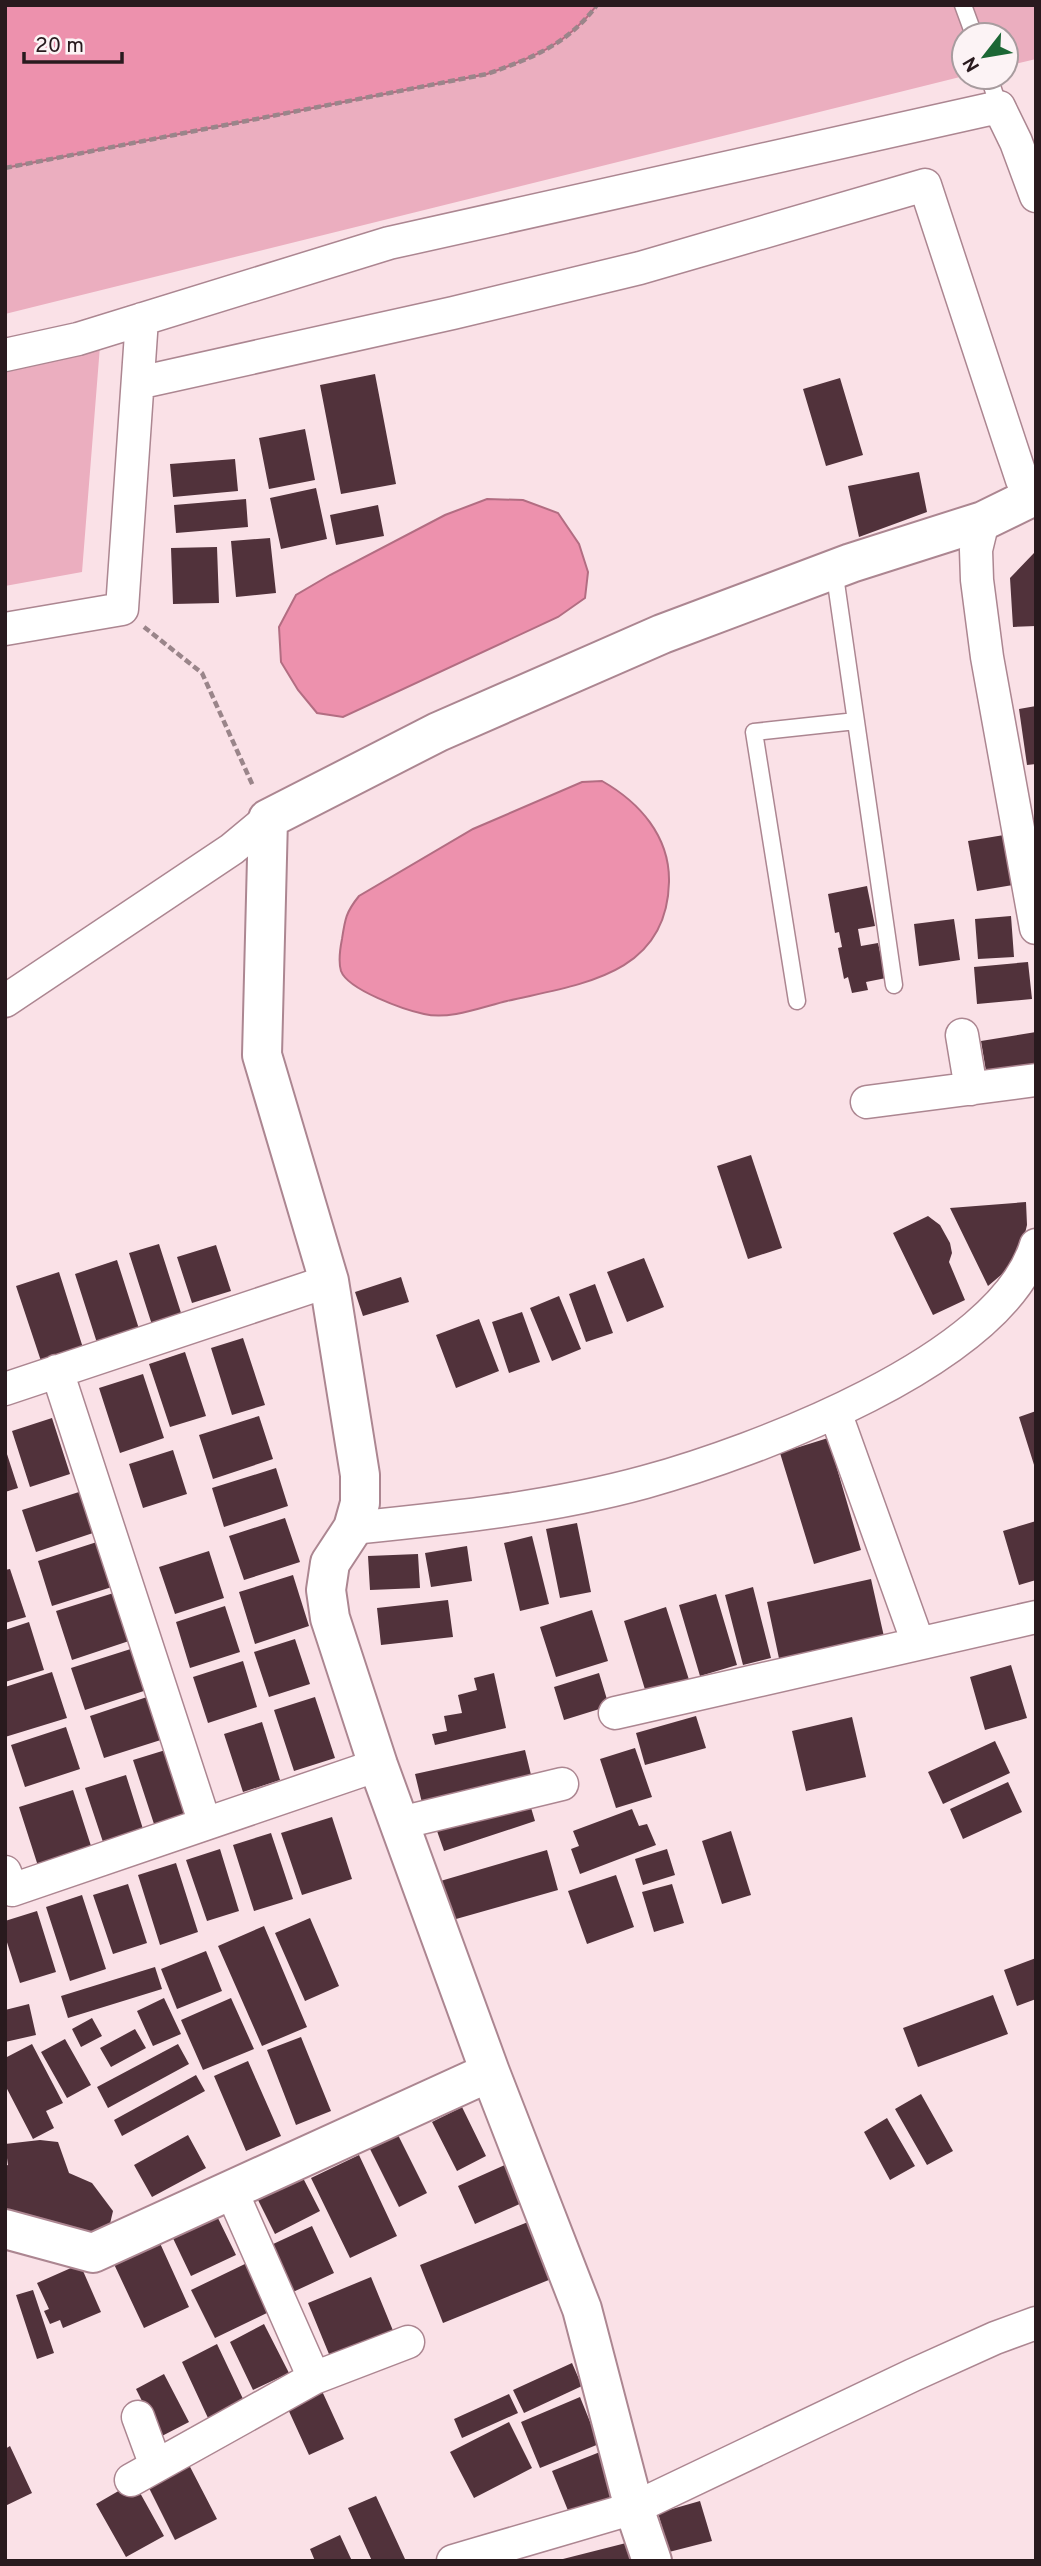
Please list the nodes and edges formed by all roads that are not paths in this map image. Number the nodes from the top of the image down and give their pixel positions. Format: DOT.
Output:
graph roads {
  1 [pos="994,91"];
  2 [pos="999,107"];
  3 [pos="1036,196"];
  4 [pos="142,319"];
  5 [pos="5,355"];
  6 [pos="138,383"];
  7 [pos="1031,482"];
  8 [pos="984,521"];
  9 [pos="834,569"];
  10 [pos="5,629"];
  11 [pos="856,721"];
  12 [pos="268,819"];
  13 [pos="1036,928"];
  14 [pos="894,985"];
  15 [pos="5,1001"];
  16 [pos="797,1001"];
  17 [pos="962,1035"];
  18 [pos="1036,1080"];
  19 [pos="971,1089"];
  20 [pos="867,1102"];
  21 [pos="1036,1245"];
  22 [pos="329,1282"];
  23 [pos="57,1371"];
  24 [pos="5,1389"];
  25 [pos="835,1412"];
  26 [pos="353,1528"];
  27 [pos="1036,1617"];
  28 [pos="918,1643"];
  29 [pos="615,1713"];
  30 [pos="378,1765"];
  31 [pos="562,1784"];
  32 [pos="400,1823"];
  33 [pos="205,1824"];
  34 [pos="5,1872"];
  35 [pos="490,2072"];
  36 [pos="231,2190"];
  37 [pos="5,2229"];
  38 [pos="1036,2323"];
  39 [pos="408,2342"];
  40 [pos="314,2378"];
  41 [pos="138,2417"];
  42 [pos="634,2508"];
  43 [pos="453,2561"];
  44 [pos="652,2561"];
  1 -- 2 [label="lane"];
  2 -- 3 [label="street"];
  2 -- 4 [label="street"];
  4 -- 5 [label="street"];
  4 -- 6 [label="street"];
  6 -- 7 [label="street"];
  6 -- 10 [label="street"];
  7 -- 8 [label="street"];
  8 -- 9 [label="street"];
  8 -- 13 [label="street"];
  9 -- 11 [label="lane"];
  9 -- 12 [label="street"];
  11 -- 14 [label="lane"];
  11 -- 16 [label="lane"];
  12 -- 15 [label="street"];
  12 -- 22 [label="street"];
  17 -- 19 [label="street"];
  18 -- 19 [label="street"];
  19 -- 20 [label="street"];
  21 -- 25 [label="street"];
  22 -- 23 [label="street"];
  22 -- 26 [label="street"];
  23 -- 24 [label="street"];
  23 -- 33 [label="street"];
  25 -- 26 [label="street"];
  25 -- 28 [label="street"];
  26 -- 30 [label="street"];
  27 -- 28 [label="street"];
  28 -- 29 [label="street"];
  30 -- 32 [label="street"];
  30 -- 33 [label="street"];
  31 -- 32 [label="street"];
  32 -- 35 [label="street"];
  33 -- 34 [label="street"];
  35 -- 36 [label="street"];
  35 -- 42 [label="street"];
  36 -- 37 [label="street"];
  36 -- 40 [label="street"];
  38 -- 42 [label="street"];
  39 -- 40 [label="street"];
  40 -- 41 [label="street"];
  42 -- 43 [label="street"];
  42 -- 44 [label="street"];
}
